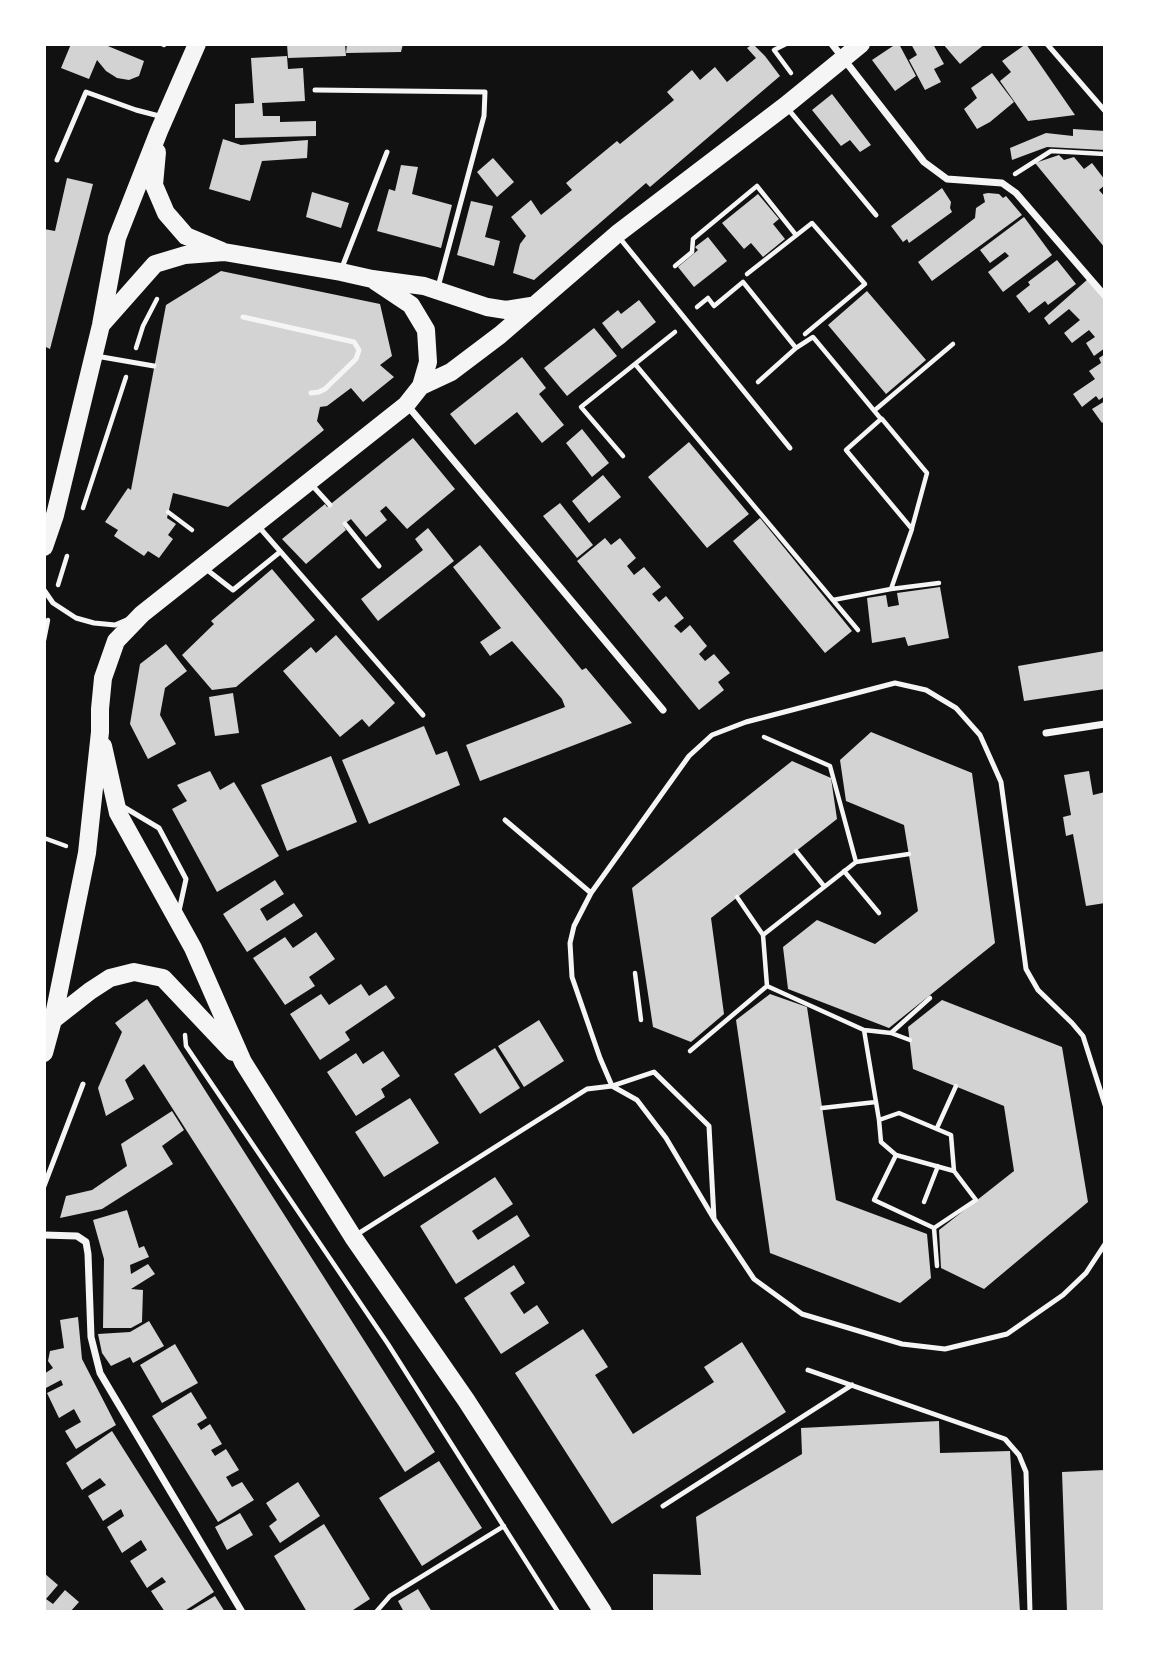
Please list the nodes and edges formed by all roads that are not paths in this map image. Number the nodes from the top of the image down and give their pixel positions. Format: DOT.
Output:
graph roads {
  1 [pos="197,44"];
  2 [pos="860,44"];
  3 [pos="1047,44"];
  4 [pos="837,51"];
  5 [pos="315,90"];
  6 [pos="785,106"];
  7 [pos="1105,111"];
  8 [pos="162,124"];
  9 [pos="387,152"];
  10 [pos="57,160"];
  11 [pos="876,215"];
  12 [pos="617,234"];
  13 [pos="224,252"];
  14 [pos="341,271"];
  15 [pos="372,279"];
  16 [pos="437,290"];
  17 [pos="1105,296"];
  18 [pos="532,306"];
  19 [pos="243,317"];
  20 [pos="101,325"];
  21 [pos="93,356"];
  22 [pos="154,366"];
  23 [pos="421,386"];
  24 [pos="311,393"];
  25 [pos="406,405"];
  26 [pos="790,448"];
  27 [pos="309,481"];
  28 [pos="330,505"];
  29 [pos="49,513"];
  30 [pos="256,523"];
  31 [pos="345,524"];
  32 [pos="44,547"];
  33 [pos="280,552"];
  34 [pos="204,566"];
  35 [pos="379,566"];
  36 [pos="44,590"];
  37 [pos="142,614"];
  38 [pos="663,710"];
  39 [pos="423,715"];
  40 [pos="1105,724"];
  41 [pos="100,732"];
  42 [pos="1046,733"];
  43 [pos="116,803"];
  44 [pos="505,820"];
  45 [pos="591,893"];
  46 [pos="177,918"];
  47 [pos="53,1020"];
  48 [pos="44,1053"];
  49 [pos="243,1062"];
  50 [pos="83,1084"];
  51 [pos="612,1086"];
  52 [pos="1105,1105"];
  53 [pos="44,1186"];
  54 [pos="715,1219"];
  55 [pos="44,1235"];
  56 [pos="353,1237"];
  57 [pos="1105,1244"];
  58 [pos="808,1370"];
  59 [pos="852,1385"];
  60 [pos="663,1506"];
  61 [pos="242,1612"];
  62 [pos="603,1612"];
  63 [pos="1030,1612"];
  1 -- 8 [label="main road"];
  2 -- 4 [label="main road"];
  3 -- 7 [label="lane"];
  4 -- 6 [label="main road"];
  4 -- 17 [label="street"];
  5 -- 16 [label="lane"];
  6 -- 11 [label="lane"];
  6 -- 12 [label="main road"];
  8 -- 10 [label="lane"];
  8 -- 13 [label="main road"];
  8 -- 20 [label="main road"];
  9 -- 14 [label="lane"];
  12 -- 18 [label="main road"];
  12 -- 26 [label="lane"];
  13 -- 14 [label="main road"];
  13 -- 20 [label="main road"];
  14 -- 15 [label="main road"];
  15 -- 16 [label="main road"];
  15 -- 23 [label="main road"];
  16 -- 18 [label="main road"];
  18 -- 23 [label="main road"];
  19 -- 24 [label="lane"];
  20 -- 21 [label="main road"];
  21 -- 22 [label="lane"];
  21 -- 29 [label="main road"];
  23 -- 25 [label="main road"];
  25 -- 27 [label="main road"];
  25 -- 38 [label="street"];
  27 -- 28 [label="lane"];
  27 -- 30 [label="main road"];
  29 -- 32 [label="main road"];
  30 -- 33 [label="lane"];
  30 -- 34 [label="main road"];
  31 -- 35 [label="lane"];
  33 -- 34 [label="lane"];
  33 -- 39 [label="lane"];
  34 -- 37 [label="main road"];
  36 -- 37 [label="lane"];
  37 -- 41 [label="main road"];
  40 -- 42 [label="street"];
  41 -- 43 [label="main road"];
  41 -- 47 [label="main road"];
  43 -- 46 [label="main road"];
  43 -- 46 [label="lane"];
  44 -- 45 [label="lane"];
  45 -- 51 [label="lane"];
  45 -- 52 [label="lane"];
  46 -- 49 [label="main road"];
  47 -- 48 [label="main road"];
  47 -- 49 [label="main road"];
  49 -- 56 [label="main road"];
  50 -- 53 [label="lane"];
  51 -- 54 [label="lane"];
  51 -- 54 [label="lane"];
  51 -- 56 [label="lane"];
  54 -- 57 [label="lane"];
  55 -- 61 [label="street"];
  56 -- 62 [label="main road"];
  58 -- 59 [label="lane"];
  59 -- 60 [label="lane"];
  59 -- 63 [label="lane"];
}
